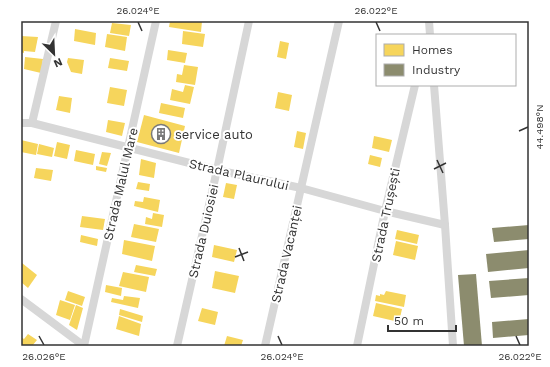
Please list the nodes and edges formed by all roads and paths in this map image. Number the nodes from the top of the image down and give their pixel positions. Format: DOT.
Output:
graph roads {
  1 [pos="56,21"];
  2 [pos="156,21"];
  3 [pos="249,21"];
  4 [pos="339,21"];
  5 [pos="415,86"];
  6 [pos="434,86"];
  7 [pos="32,123"];
  8 [pos="21,124"];
  9 [pos="128,148"];
  10 [pos="217,170"];
  11 [pos="301,188"];
  12 [pos="385,212"];
  13 [pos="445,225"];
  14 [pos="21,299"];
  15 [pos="452,329"];
  16 [pos="84,346"];
  17 [pos="177,346"];
  18 [pos="265,346"];
  19 [pos="357,346"];
  20 [pos="448,346"];
  21 [pos="453,346"];
  1 -- 7 [label="street"];
  2 -- 9 [label="street, Strada Malul Mare"];
  3 -- 10 [label="street, Strada Duiosiei"];
  4 -- 11 [label="street, Strada Vacanței"];
  5 -- 12 [label="street, Strada Trușești"];
  6 -- 13 [label="street"];
  7 -- 8 [label="street, Strada Plaurului"];
  7 -- 9 [label="street, Strada Plaurului"];
  9 -- 10 [label="street, Strada Plaurului"];
  9 -- 16 [label="street, Strada Malul Mare"];
  10 -- 11 [label="street, Strada Plaurului"];
  10 -- 17 [label="street, Strada Duiosiei"];
  11 -- 12 [label="street, Strada Plaurului"];
  11 -- 18 [label="street, Strada Vacanței"];
  12 -- 13 [label="street, Strada Plaurului"];
  12 -- 19 [label="street, Strada Trușești"];
  13 -- 15 [label="street"];
  14 -- 16 [label="street"];
  15 -- 20 [label="street"];
  15 -- 21 [label="street"];
}
